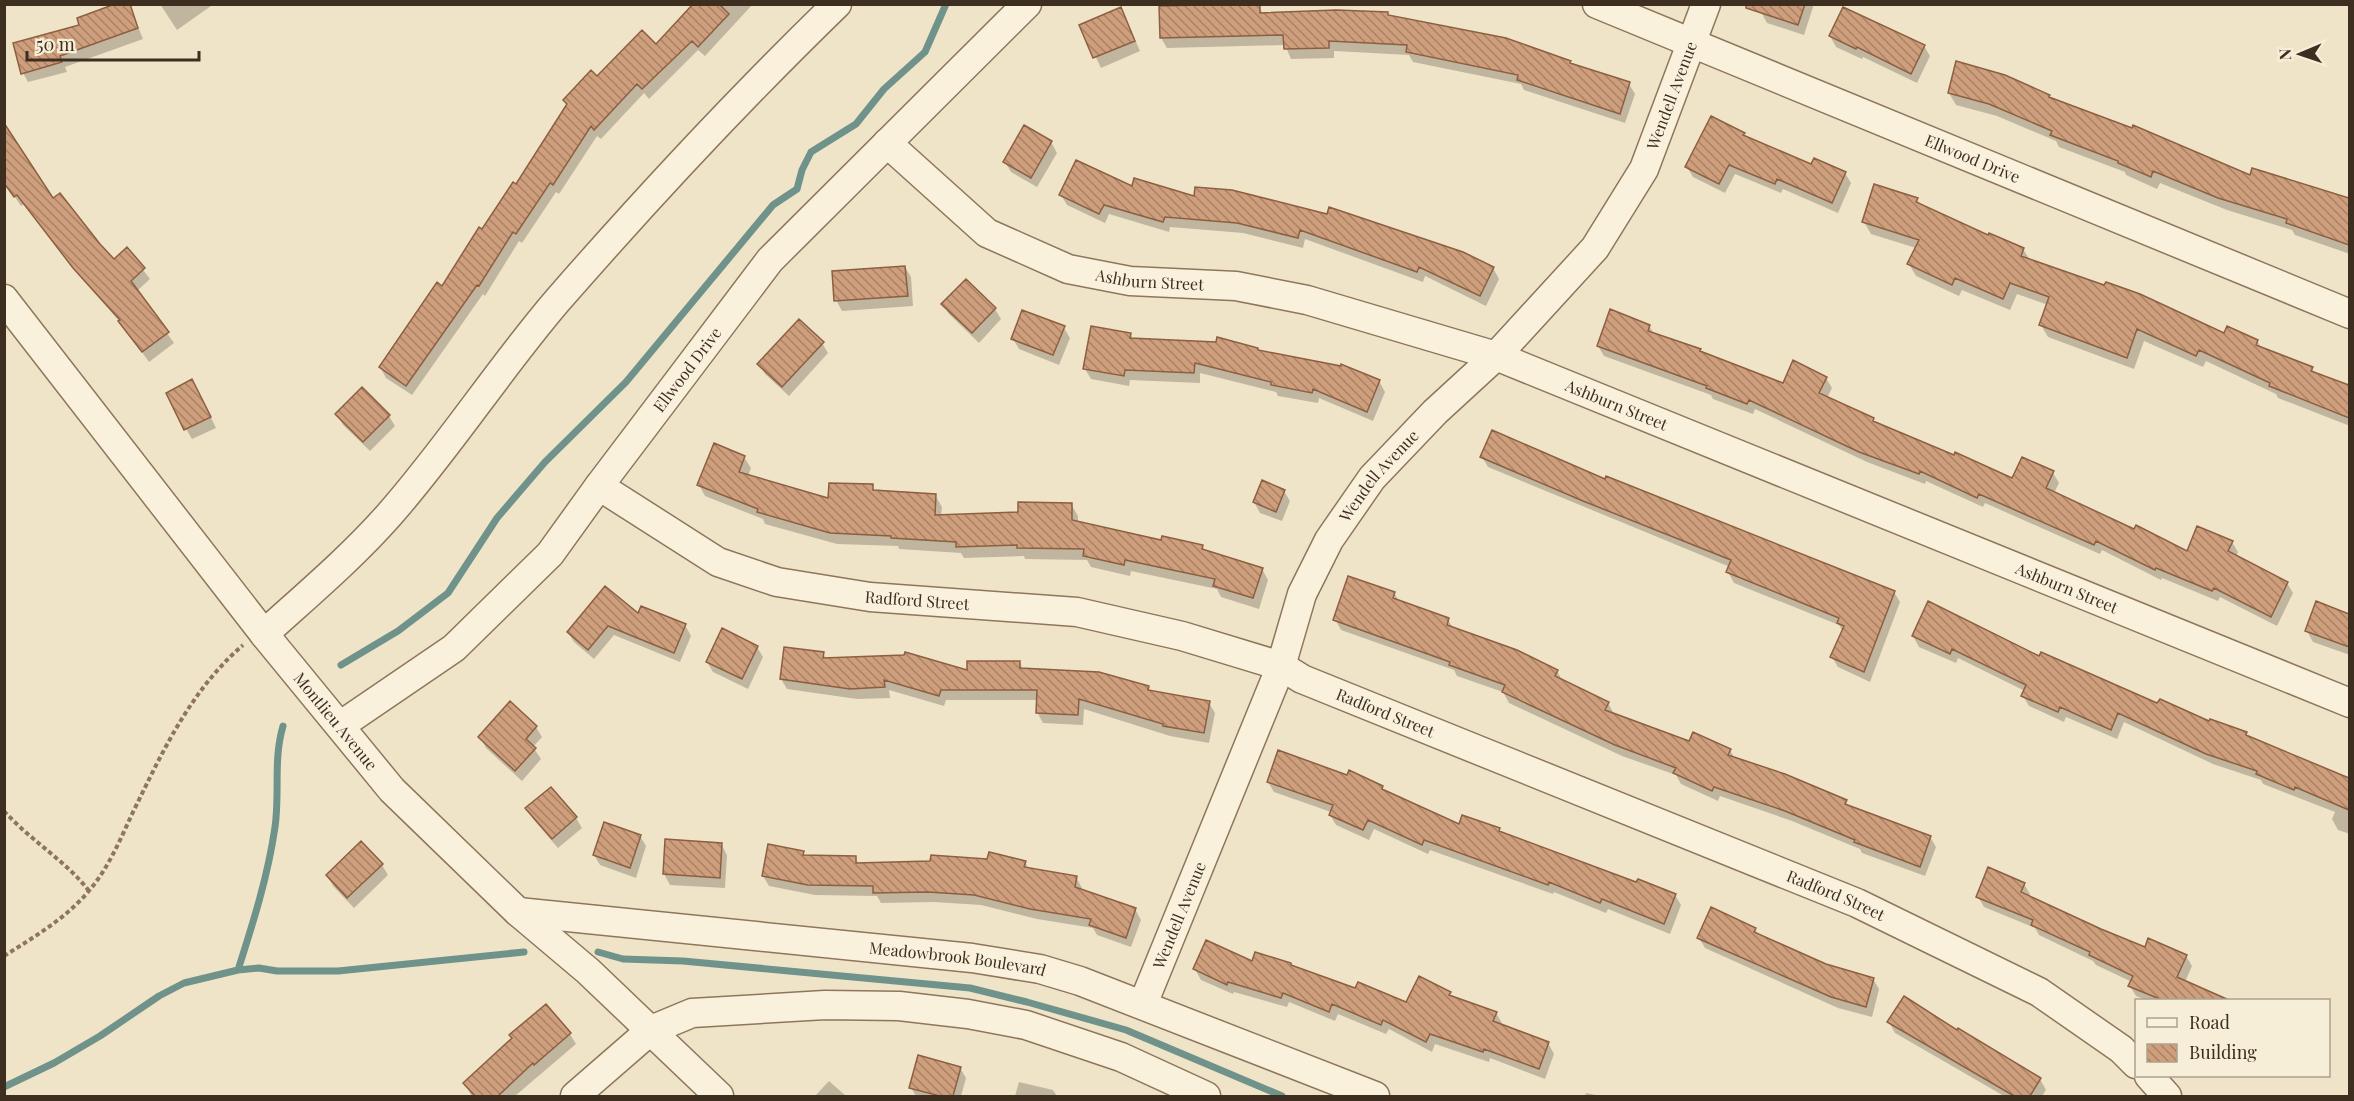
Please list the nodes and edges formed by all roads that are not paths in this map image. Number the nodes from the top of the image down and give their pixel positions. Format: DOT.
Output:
graph roads {
  1 [pos="837,4"];
  2 [pos="1027,4"];
  3 [pos="1597,4"];
  4 [pos="1706,4"];
  5 [pos="1693,43"];
  6 [pos="887,142"];
  7 [pos="4,299"];
  8 [pos="2349,314"];
  9 [pos="1496,356"];
  10 [pos="599,486"];
  11 [pos="264,634"];
  12 [pos="1281,666"];
  13 [pos="2349,703"];
  14 [pos="340,725"];
  15 [pos="518,912"];
  16 [pos="1143,1004"];
  17 [pos="651,1030"];
  18 [pos="2135,1063"];
  19 [pos="2150,1077"];
  20 [pos="575,1096"];
  21 [pos="719,1096"];
  22 [pos="1206,1096"];
  23 [pos="1375,1096"];
  24 [pos="2167,1096"];
  1 -- 11 [label="street"];
  2 -- 6 [label="street, Ellwood Drive"];
  3 -- 5 [label="street, Ellwood Drive"];
  4 -- 5 [label="street, Wendell Avenue"];
  5 -- 8 [label="street, Ellwood Drive"];
  5 -- 9 [label="street, Wendell Avenue"];
  6 -- 9 [label="street, Ashburn Street"];
  6 -- 10 [label="street, Ellwood Drive"];
  7 -- 11 [label="street, Montlieu Avenue"];
  9 -- 12 [label="street, Wendell Avenue"];
  9 -- 13 [label="street, Ashburn Street"];
  10 -- 12 [label="street, Radford Street"];
  10 -- 14 [label="street, Ellwood Drive"];
  11 -- 14 [label="street, Montlieu Avenue"];
  12 -- 16 [label="street, Wendell Avenue"];
  12 -- 18 [label="street, Radford Street"];
  14 -- 15 [label="street, Montlieu Avenue"];
  15 -- 16 [label="street, Meadowbrook Boulevard"];
  15 -- 17 [label="street, Montlieu Avenue"];
  16 -- 23 [label="street, Meadowbrook Boulevard"];
  17 -- 20 [label="street"];
  17 -- 21 [label="street, Montlieu Avenue"];
  17 -- 22 [label="street"];
  19 -- 24 [label="street"];
}
